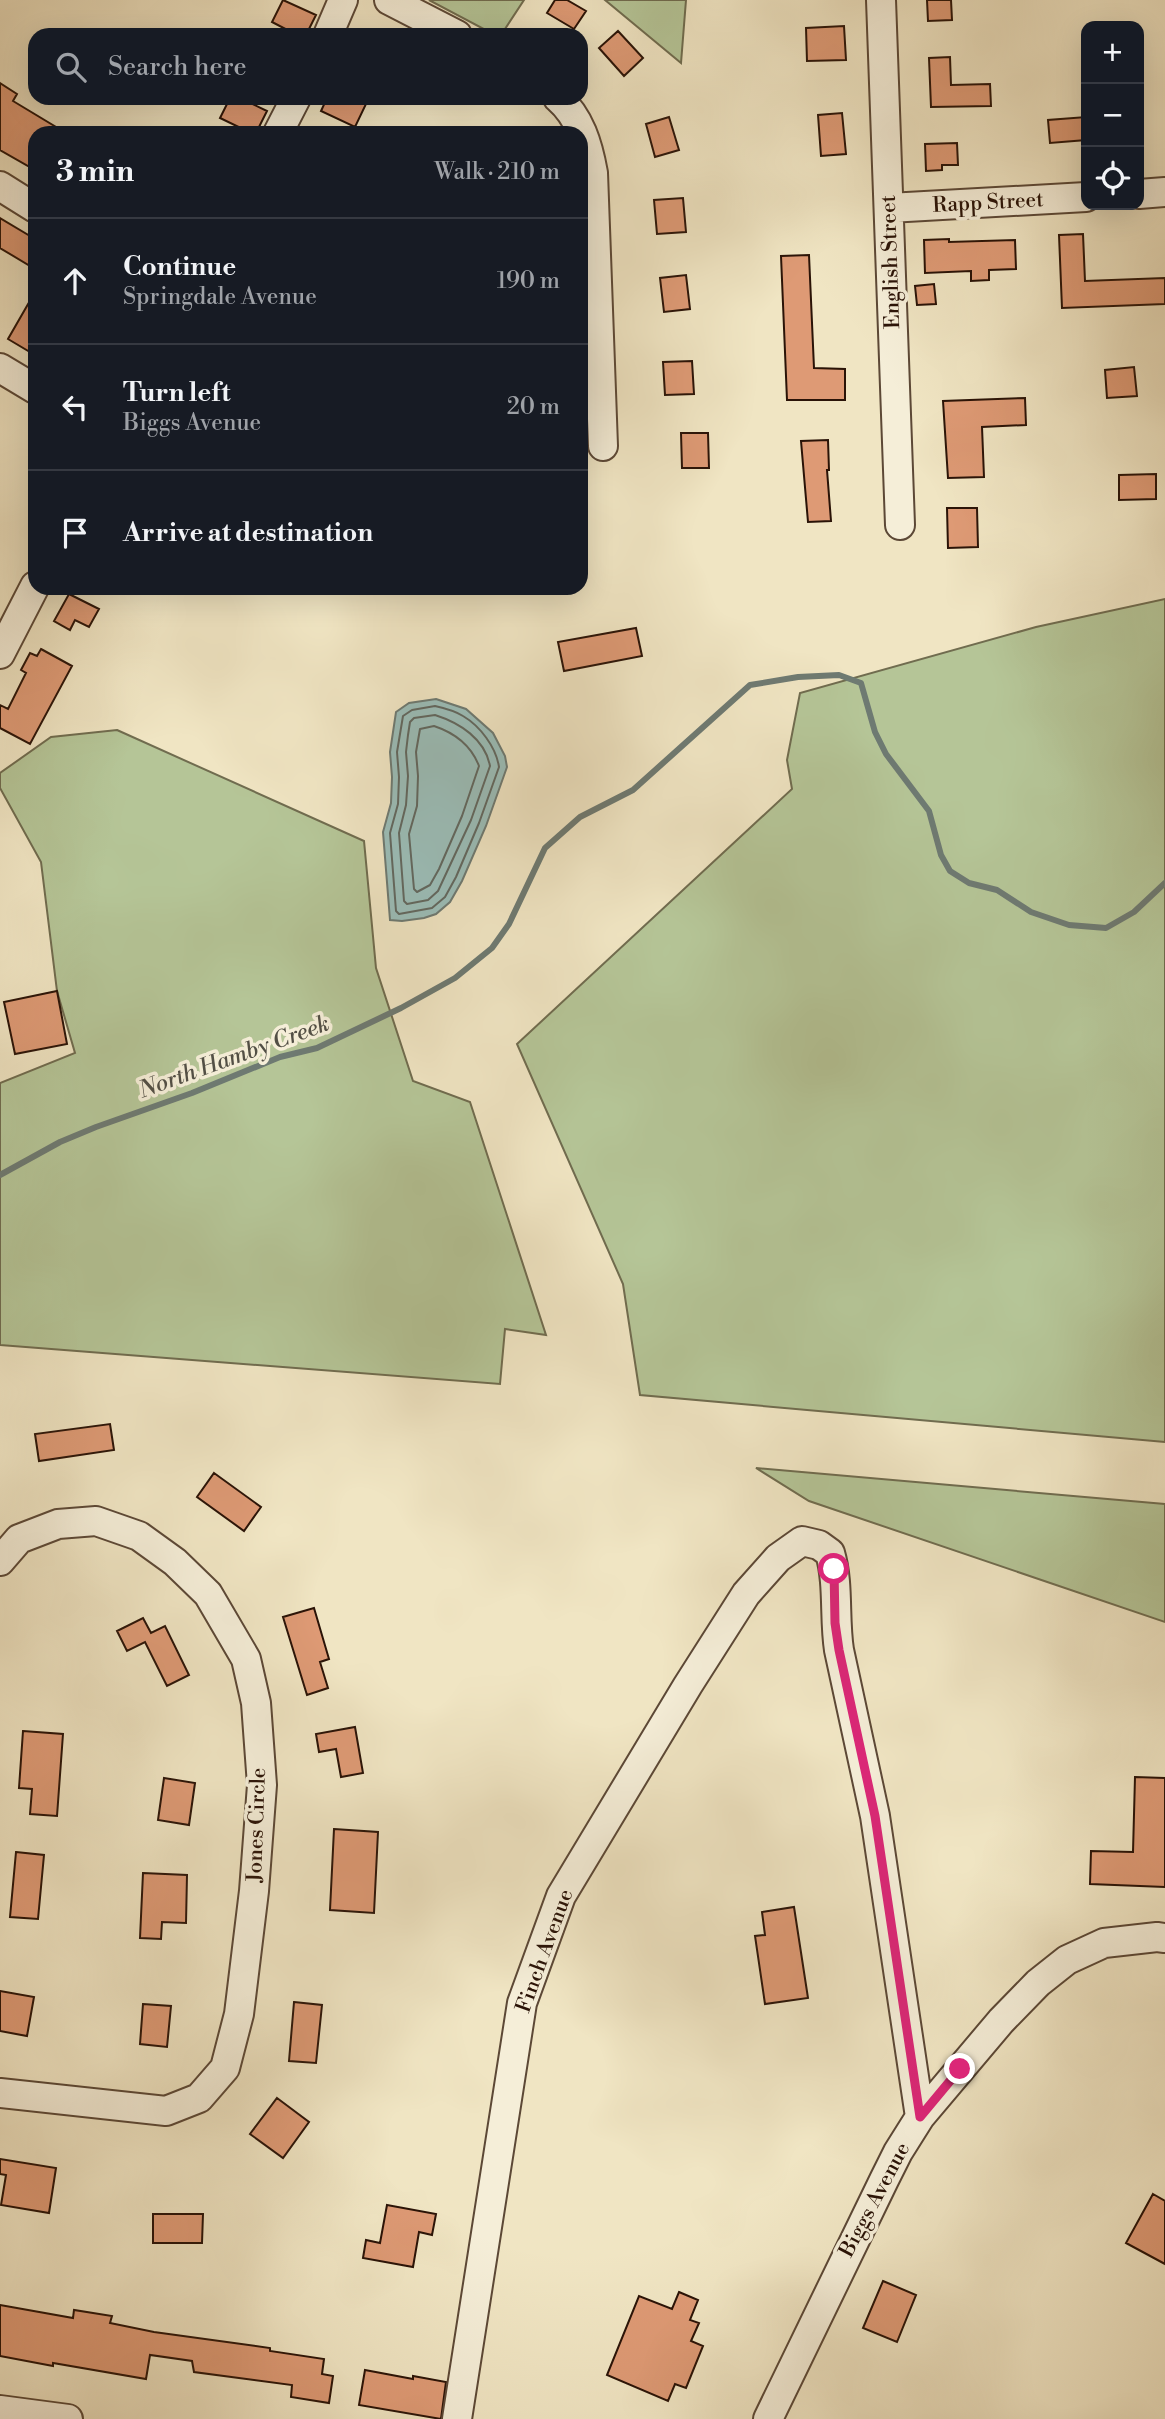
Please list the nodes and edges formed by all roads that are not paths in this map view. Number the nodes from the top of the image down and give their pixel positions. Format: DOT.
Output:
graph roads {
  1 [pos="343,0"];
  2 [pos="389,0"];
  3 [pos="881,0"];
  4 [pos="331,28"];
  5 [pos="443,28"];
  6 [pos="292,105"];
  7 [pos="563,105"];
  8 [pos="282,126"];
  9 [pos="579,126"];
  10 [pos="588,148"];
  11 [pos="0,186"];
  12 [pos="1165,192"];
  13 [pos="1144,194"];
  14 [pos="1081,197"];
  15 [pos="28,204"];
  16 [pos="889,208"];
  17 [pos="0,368"];
  18 [pos="28,385"];
  19 [pos="603,446"];
  20 [pos="900,525"];
  21 [pos="30,595"];
  22 [pos="0,654"];
  23 [pos="0,1561"];
  24 [pos="1165,1938"];
  25 [pos="0,2093"];
  26 [pos="920,2117"];
  27 [pos="0,2410"];
  28 [pos="68,2419"];
  29 [pos="457,2419"];
  30 [pos="768,2419"];
  1 -- 4 [label="street"];
  2 -- 5 [label="street"];
  3 -- 16 [label="street, English Street"];
  6 -- 8 [label="street"];
  7 -- 9 [label="street"];
  10 -- 19 [label="street"];
  11 -- 15 [label="street"];
  12 -- 13 [label="street"];
  14 -- 16 [label="street, Rapp Street"];
  16 -- 20 [label="street, English Street"];
  17 -- 18 [label="street"];
  21 -- 22 [label="street"];
  23 -- 25 [label="street, Jones Circle"];
  24 -- 26 [label="street, Biggs Avenue"];
  26 -- 29 [label="street, Finch Avenue"];
  26 -- 30 [label="street, Biggs Avenue"];
  27 -- 28 [label="street"];
}
